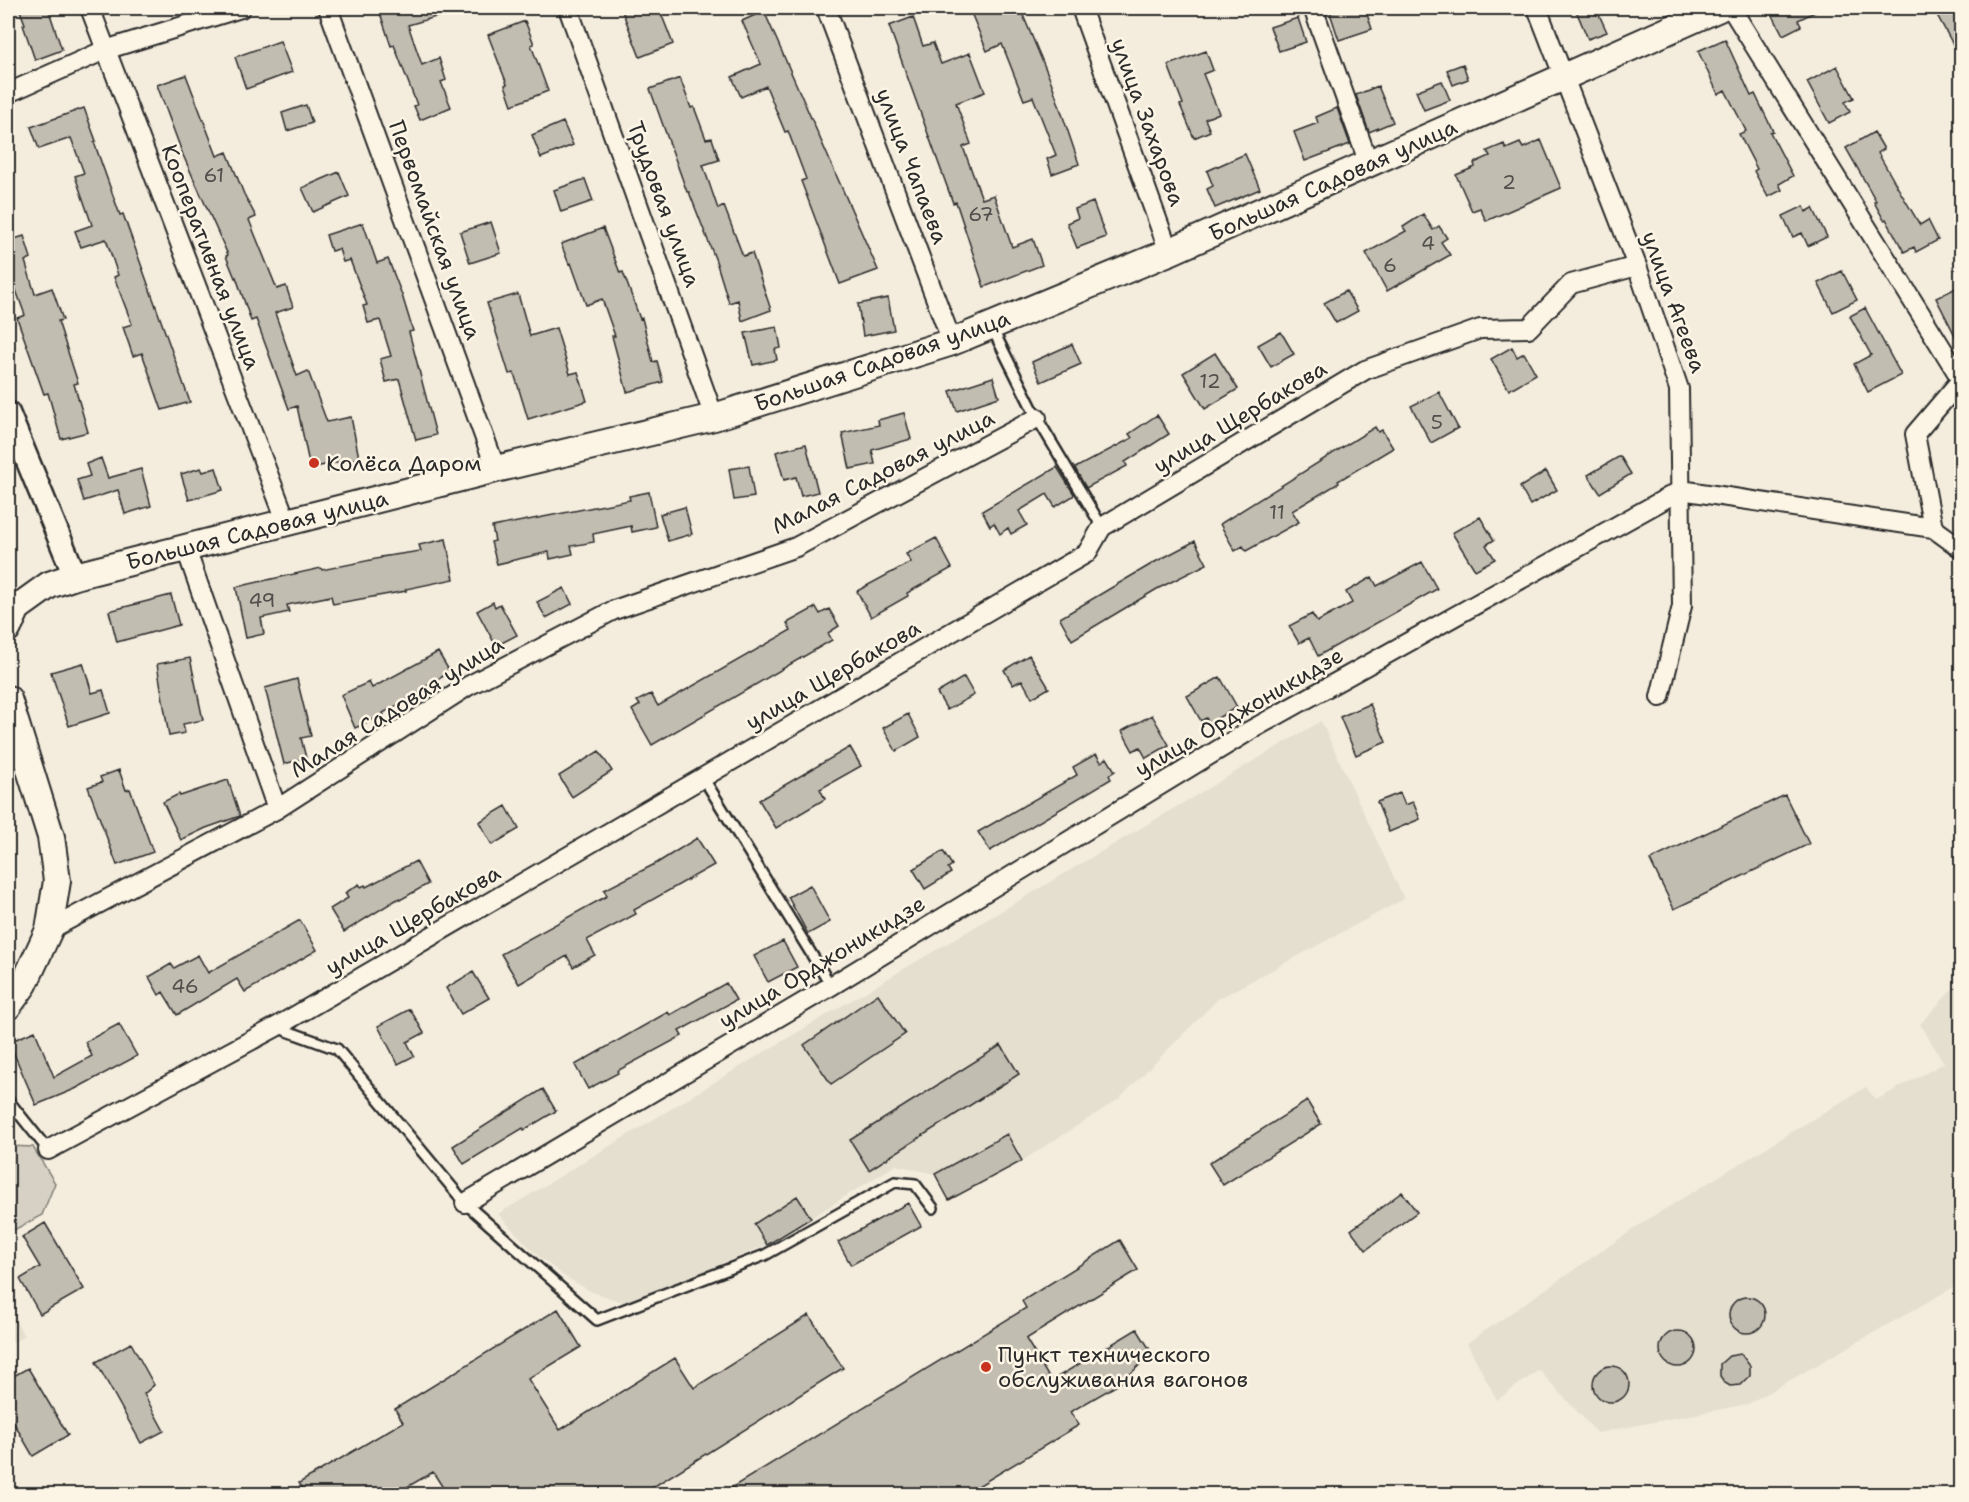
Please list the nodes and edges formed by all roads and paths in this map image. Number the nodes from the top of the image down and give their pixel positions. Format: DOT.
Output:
graph roads {
  1 [pos="90,8"];
  2 [pos="241,8"];
  3 [pos="328,8"];
  4 [pos="568,8"];
  5 [pos="826,8"];
  6 [pos="1081,8"];
  7 [pos="1313,8"];
  8 [pos="1537,8"];
  9 [pos="1719,8"];
  10 [pos="1731,8"];
  11 [pos="105,50"];
  12 [pos="1565,78"];
  13 [pos="8,93"];
  14 [pos="1369,164"];
  15 [pos="1169,252"];
  16 [pos="1637,266"];
  17 [pos="991,326"];
  18 [pos="952,342"];
  19 [pos="1961,379"];
  20 [pos="8,413"];
  21 [pos="714,417"];
  22 [pos="1037,418"];
  23 [pos="496,469"];
  24 [pos="1681,490"];
  25 [pos="287,523"];
  26 [pos="1102,527"];
  27 [pos="1933,528"];
  28 [pos="186,549"];
  29 [pos="1962,549"];
  30 [pos="75,576"];
  31 [pos="11,615"];
  32 [pos="1660,697"];
  33 [pos="8,699"];
  34 [pos="704,779"];
  35 [pos="277,809"];
  36 [pos="49,930"];
  37 [pos="831,986"];
  38 [pos="8,1006"];
  39 [pos="276,1027"];
  40 [pos="8,1100"];
  41 [pos="48,1150"];
  42 [pos="465,1203"];
  43 [pos="933,1208"];
  1 -- 11 [label="street, Кооперативная улица"];
  2 -- 11 [label="street"];
  3 -- 23 [label="street, Первомайская улица"];
  4 -- 21 [label="street, Трудовая улица"];
  5 -- 18 [label="street, улица Чапаева"];
  6 -- 15 [label="street, улица Захарова"];
  7 -- 14 [label="street"];
  8 -- 12 [label="street, улица Агеева"];
  9 -- 12 [label="main road, Большая Садовая улица"];
  10 -- 19 [label="street"];
  11 -- 13 [label="street"];
  11 -- 25 [label="street, Кооперативная улица"];
  12 -- 14 [label="main road, Большая Садовая улица"];
  12 -- 16 [label="street, улица Агеева"];
  14 -- 15 [label="main road, Большая Садовая улица"];
  15 -- 17 [label="main road, Большая Садовая улица"];
  16 -- 24 [label="street, улица Агеева"];
  16 -- 26 [label="street, улица Щербакова"];
  17 -- 18 [label="main road, Большая Садовая улица"];
  17 -- 22 [label="lane"];
  18 -- 21 [label="main road, Большая Садовая улица"];
  19 -- 27 [label="street"];
  20 -- 30 [label="street"];
  21 -- 23 [label="main road, Большая Садовая улица"];
  22 -- 26 [label="lane"];
  22 -- 35 [label="street, Малая Садовая улица"];
  23 -- 25 [label="main road, Большая Садовая улица"];
  24 -- 27 [label="street"];
  24 -- 32 [label="street, улица Агеева"];
  24 -- 37 [label="street, улица Орджоникидзе"];
  25 -- 28 [label="main road, Большая Садовая улица"];
  26 -- 34 [label="street, улица Щербакова"];
  27 -- 29 [label="street"];
  28 -- 30 [label="main road, Большая Садовая улица"];
  28 -- 35 [label="street"];
  30 -- 31 [label="main road, Большая Садовая улица"];
  33 -- 36 [label="main road"];
  34 -- 37 [label="lane"];
  34 -- 39 [label="street, улица Щербакова"];
  35 -- 36 [label="street, Малая Садовая улица"];
  36 -- 38 [label="main road"];
  37 -- 42 [label="street, улица Орджоникидзе"];
  39 -- 41 [label="street, улица Щербакова"];
  39 -- 42 [label="lane"];
  40 -- 41 [label="lane"];
  42 -- 43 [label="lane"];
}
